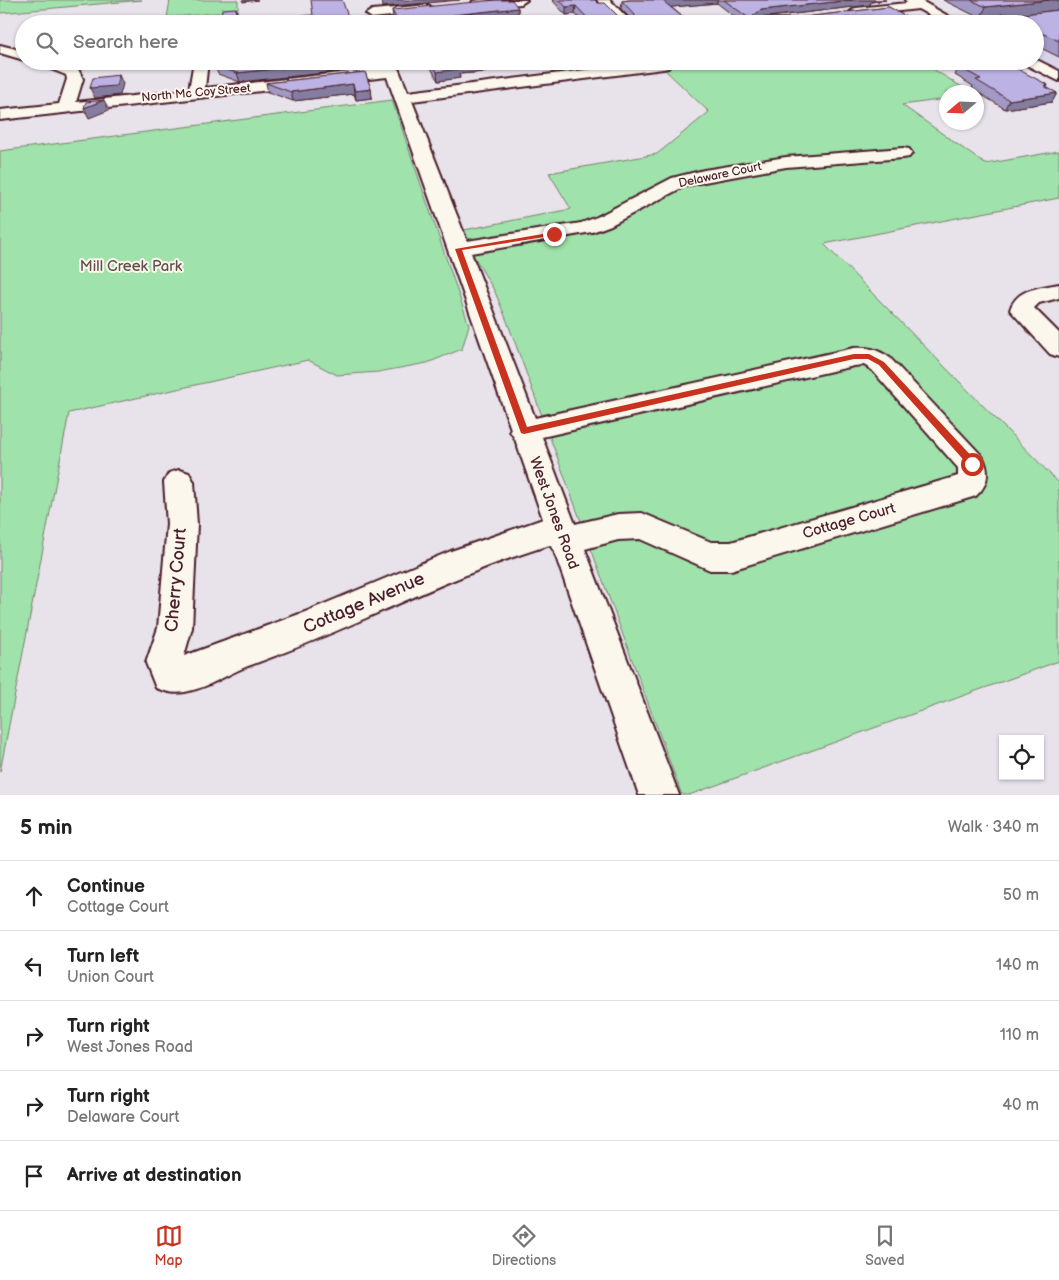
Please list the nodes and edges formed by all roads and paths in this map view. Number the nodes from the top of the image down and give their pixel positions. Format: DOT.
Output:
graph roads {
  1 [pos="366,0"];
  2 [pos="521,0"];
  3 [pos="603,0"];
  4 [pos="915,2"];
  5 [pos="461,6"];
  6 [pos="441,8"];
  7 [pos="844,14"];
  8 [pos="1059,14"];
  9 [pos="372,15"];
  10 [pos="398,15"];
  11 [pos="619,15"];
  12 [pos="939,15"];
  13 [pos="1044,16"];
  14 [pos="0,48"];
  15 [pos="15,52"];
  16 [pos="1044,69"];
  17 [pos="68,70"];
  18 [pos="199,70"];
  19 [pos="368,70"];
  20 [pos="391,70"];
  21 [pos="607,70"];
  22 [pos="1059,77"];
  23 [pos="196,94"];
  24 [pos="402,98"];
  25 [pos="66,108"];
  26 [pos="0,115"];
  27 [pos="903,153"];
  28 [pos="459,249"];
  29 [pos="1059,291"];
  30 [pos="1059,348"];
  31 [pos="524,431"];
  32 [pos="179,482"];
  33 [pos="562,534"];
  34 [pos="169,675"];
  35 [pos="659,795"];
  1 -- 9 [label="street"];
  2 -- 5 [label="street"];
  3 -- 11 [label="street"];
  4 -- 7 [label="street"];
  4 -- 12 [label="street"];
  6 -- 10 [label="street"];
  8 -- 13 [label="street"];
  14 -- 15 [label="street"];
  16 -- 22 [label="street"];
  17 -- 25 [label="street"];
  18 -- 23 [label="street"];
  19 -- 23 [label="street, North Mc Coy Street"];
  20 -- 24 [label="street, West Jones Road"];
  21 -- 24 [label="street"];
  23 -- 25 [label="street, North Mc Coy Street"];
  24 -- 28 [label="street, West Jones Road"];
  25 -- 26 [label="street, North Mc Coy Street"];
  27 -- 28 [label="street, Delaware Court"];
  28 -- 31 [label="street, West Jones Road"];
  29 -- 30 [label="street"];
  31 -- 33 [label="street, West Jones Road"];
  31 -- 33 [label="street, Cottage Court"];
  32 -- 34 [label="street, Cherry Court"];
  33 -- 34 [label="street, Cottage Avenue"];
  33 -- 35 [label="street, West Jones Road"];
}
